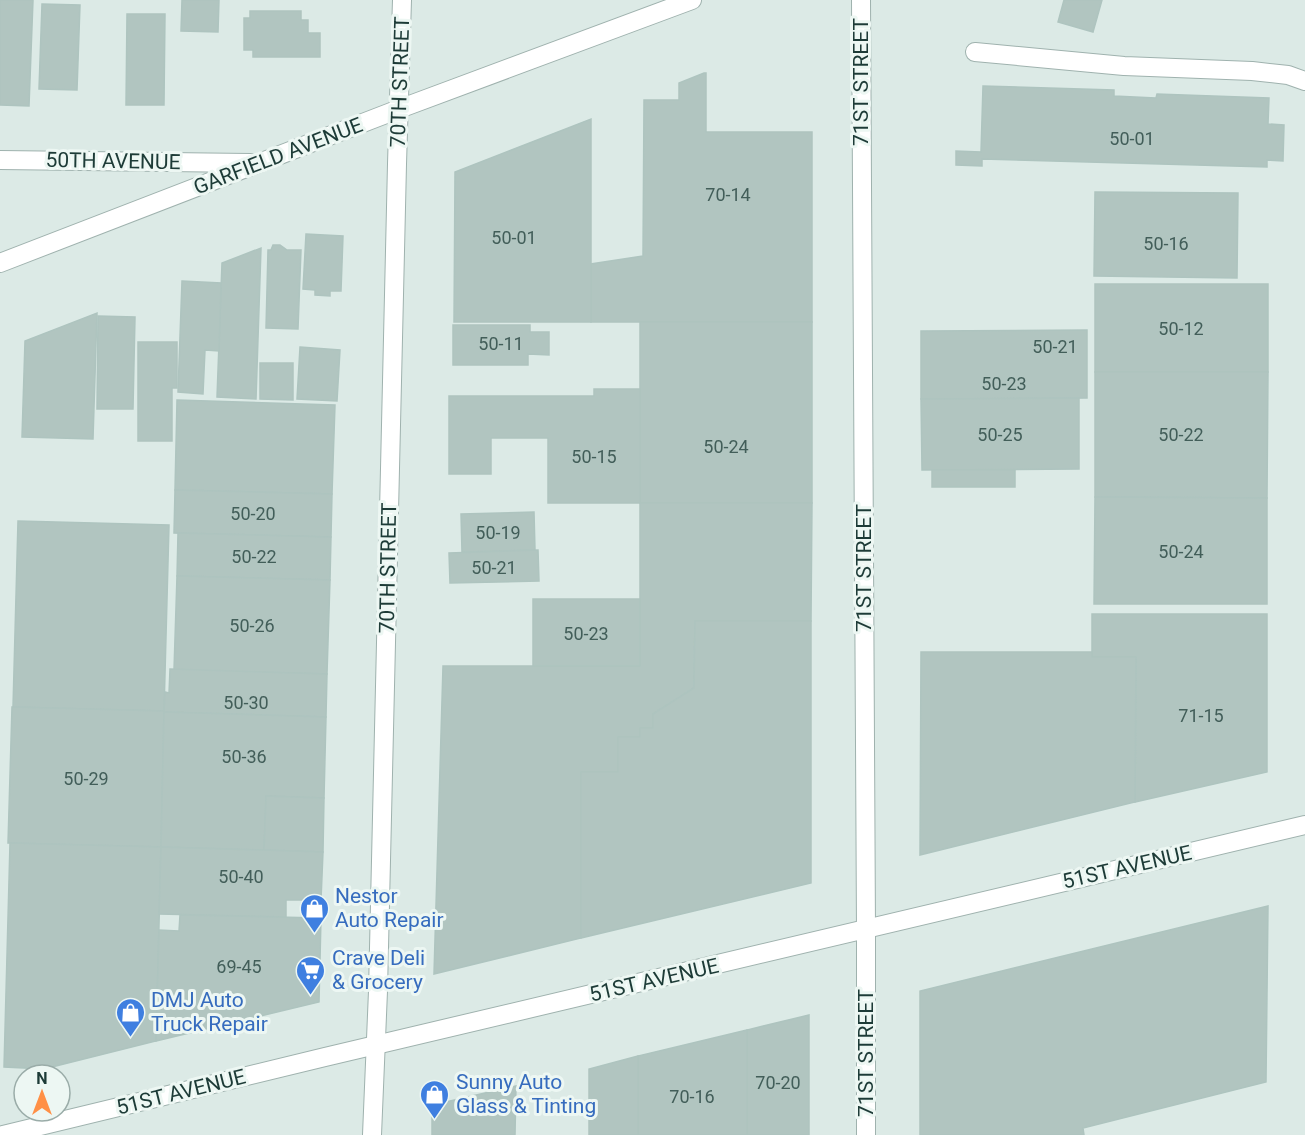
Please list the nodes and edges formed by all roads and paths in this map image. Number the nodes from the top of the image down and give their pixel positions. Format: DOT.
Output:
graph roads {
  1 [pos="402,0"];
  2 [pos="692,0"];
  3 [pos="861,0"];
  4 [pos="975,52"];
  5 [pos="1305,81"];
  6 [pos="399,109"];
  7 [pos="0,160"];
  8 [pos="261,163"];
  9 [pos="0,263"];
  10 [pos="1305,825"];
  11 [pos="866,928"];
  12 [pos="375,1046"];
  13 [pos="3,1135"];
  14 [pos="372,1135"];
  15 [pos="866,1135"];
  1 -- 6 [label="street, 70TH STREET"];
  2 -- 6 [label="street, GARFIELD AVENUE"];
  3 -- 11 [label="street, 71ST STREET"];
  4 -- 5 [label="street"];
  6 -- 8 [label="street, GARFIELD AVENUE"];
  6 -- 12 [label="street, 70TH STREET"];
  7 -- 8 [label="street, 50TH AVENUE"];
  8 -- 9 [label="street, GARFIELD AVENUE"];
  10 -- 11 [label="street, 51ST AVENUE"];
  11 -- 12 [label="street, 51ST AVENUE"];
  11 -- 15 [label="street, 71ST STREET"];
  12 -- 13 [label="street, 51ST AVENUE"];
  12 -- 14 [label="street, 70TH STREET"];
}
